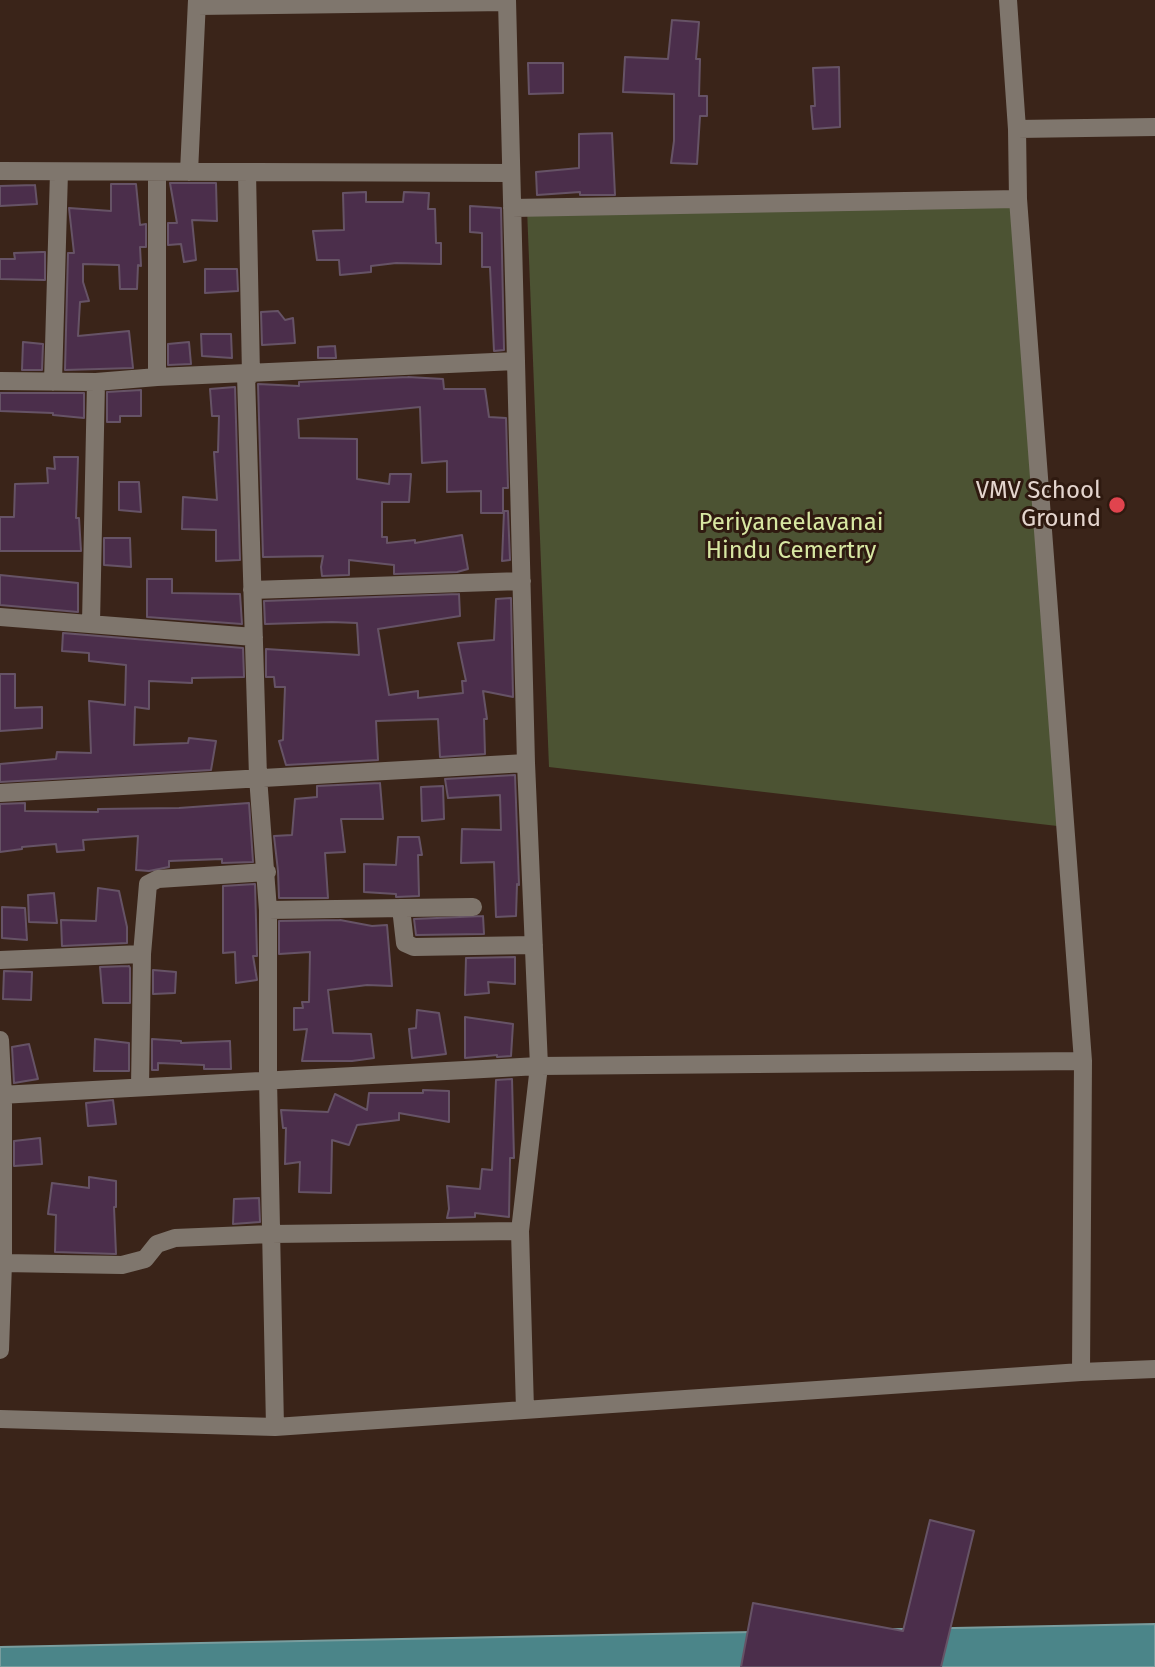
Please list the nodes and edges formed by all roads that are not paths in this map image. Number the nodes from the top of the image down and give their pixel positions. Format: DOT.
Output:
graph roads {
  1 [pos="1008,0"];
  2 [pos="507,1"];
  3 [pos="197,3"];
  4 [pos="1155,127"];
  5 [pos="1017,129"];
  6 [pos="0,171"];
  7 [pos="59,172"];
  8 [pos="157,172"];
  9 [pos="188,172"];
  10 [pos="247,172"];
  11 [pos="511,173"];
  12 [pos="1018,199"];
  13 [pos="512,208"];
  14 [pos="516,361"];
  15 [pos="249,375"];
  16 [pos="158,377"];
  17 [pos="0,381"];
  18 [pos="53,382"];
  19 [pos="96,382"];
  20 [pos="522,581"];
  21 [pos="252,590"];
  22 [pos="0,617"];
  23 [pos="91,623"];
  24 [pos="254,637"];
  25 [pos="526,763"];
  26 [pos="258,777"];
  27 [pos="0,793"];
  28 [pos="267,872"];
  29 [pos="473,907"];
  30 [pos="401,908"];
  31 [pos="268,910"];
  32 [pos="534,945"];
  33 [pos="142,954"];
  34 [pos="0,960"];
  35 [pos="0,1040"];
  36 [pos="1083,1061"];
  37 [pos="539,1066"];
  38 [pos="268,1079"];
  39 [pos="140,1087"];
  40 [pos="1,1095"];
  41 [pos="520,1231"];
  42 [pos="271,1234"];
  43 [pos="3,1263"];
  44 [pos="0,1350"];
  45 [pos="1155,1369"];
  46 [pos="1081,1372"];
  47 [pos="525,1409"];
  48 [pos="0,1419"];
  49 [pos="275,1427"];
  1 -- 5 [label="street"];
  2 -- 3 [label="street"];
  2 -- 11 [label="street"];
  3 -- 9 [label="street"];
  4 -- 5 [label="street"];
  5 -- 12 [label="street"];
  6 -- 7 [label="street"];
  7 -- 8 [label="street"];
  7 -- 18 [label="street"];
  8 -- 9 [label="street"];
  8 -- 16 [label="street"];
  9 -- 10 [label="street"];
  10 -- 11 [label="street"];
  10 -- 15 [label="street"];
  11 -- 13 [label="street"];
  12 -- 13 [label="street"];
  12 -- 36 [label="street"];
  13 -- 14 [label="street"];
  14 -- 15 [label="street"];
  14 -- 20 [label="street"];
  15 -- 16 [label="street"];
  15 -- 21 [label="street"];
  16 -- 19 [label="street"];
  17 -- 18 [label="street"];
  18 -- 19 [label="street"];
  19 -- 23 [label="street"];
  20 -- 21 [label="street"];
  20 -- 25 [label="street"];
  21 -- 24 [label="street"];
  22 -- 23 [label="street"];
  23 -- 24 [label="street"];
  24 -- 26 [label="street"];
  25 -- 26 [label="street"];
  25 -- 32 [label="street"];
  26 -- 27 [label="street"];
  26 -- 28 [label="street"];
  28 -- 31 [label="street"];
  28 -- 33 [label="street"];
  29 -- 30 [label="street"];
  30 -- 31 [label="street"];
  30 -- 32 [label="street"];
  31 -- 38 [label="street"];
  32 -- 37 [label="street"];
  33 -- 34 [label="street"];
  33 -- 39 [label="street"];
  35 -- 40 [label="street"];
  36 -- 37 [label="street"];
  36 -- 46 [label="street"];
  37 -- 38 [label="street"];
  37 -- 41 [label="street"];
  38 -- 39 [label="street"];
  38 -- 42 [label="street"];
  39 -- 40 [label="street"];
  40 -- 43 [label="street"];
  41 -- 42 [label="street"];
  41 -- 47 [label="street"];
  42 -- 43 [label="street"];
  42 -- 49 [label="street"];
  43 -- 44 [label="street"];
  45 -- 46 [label="street"];
  46 -- 47 [label="street"];
  47 -- 49 [label="street"];
  48 -- 49 [label="street"];
}
